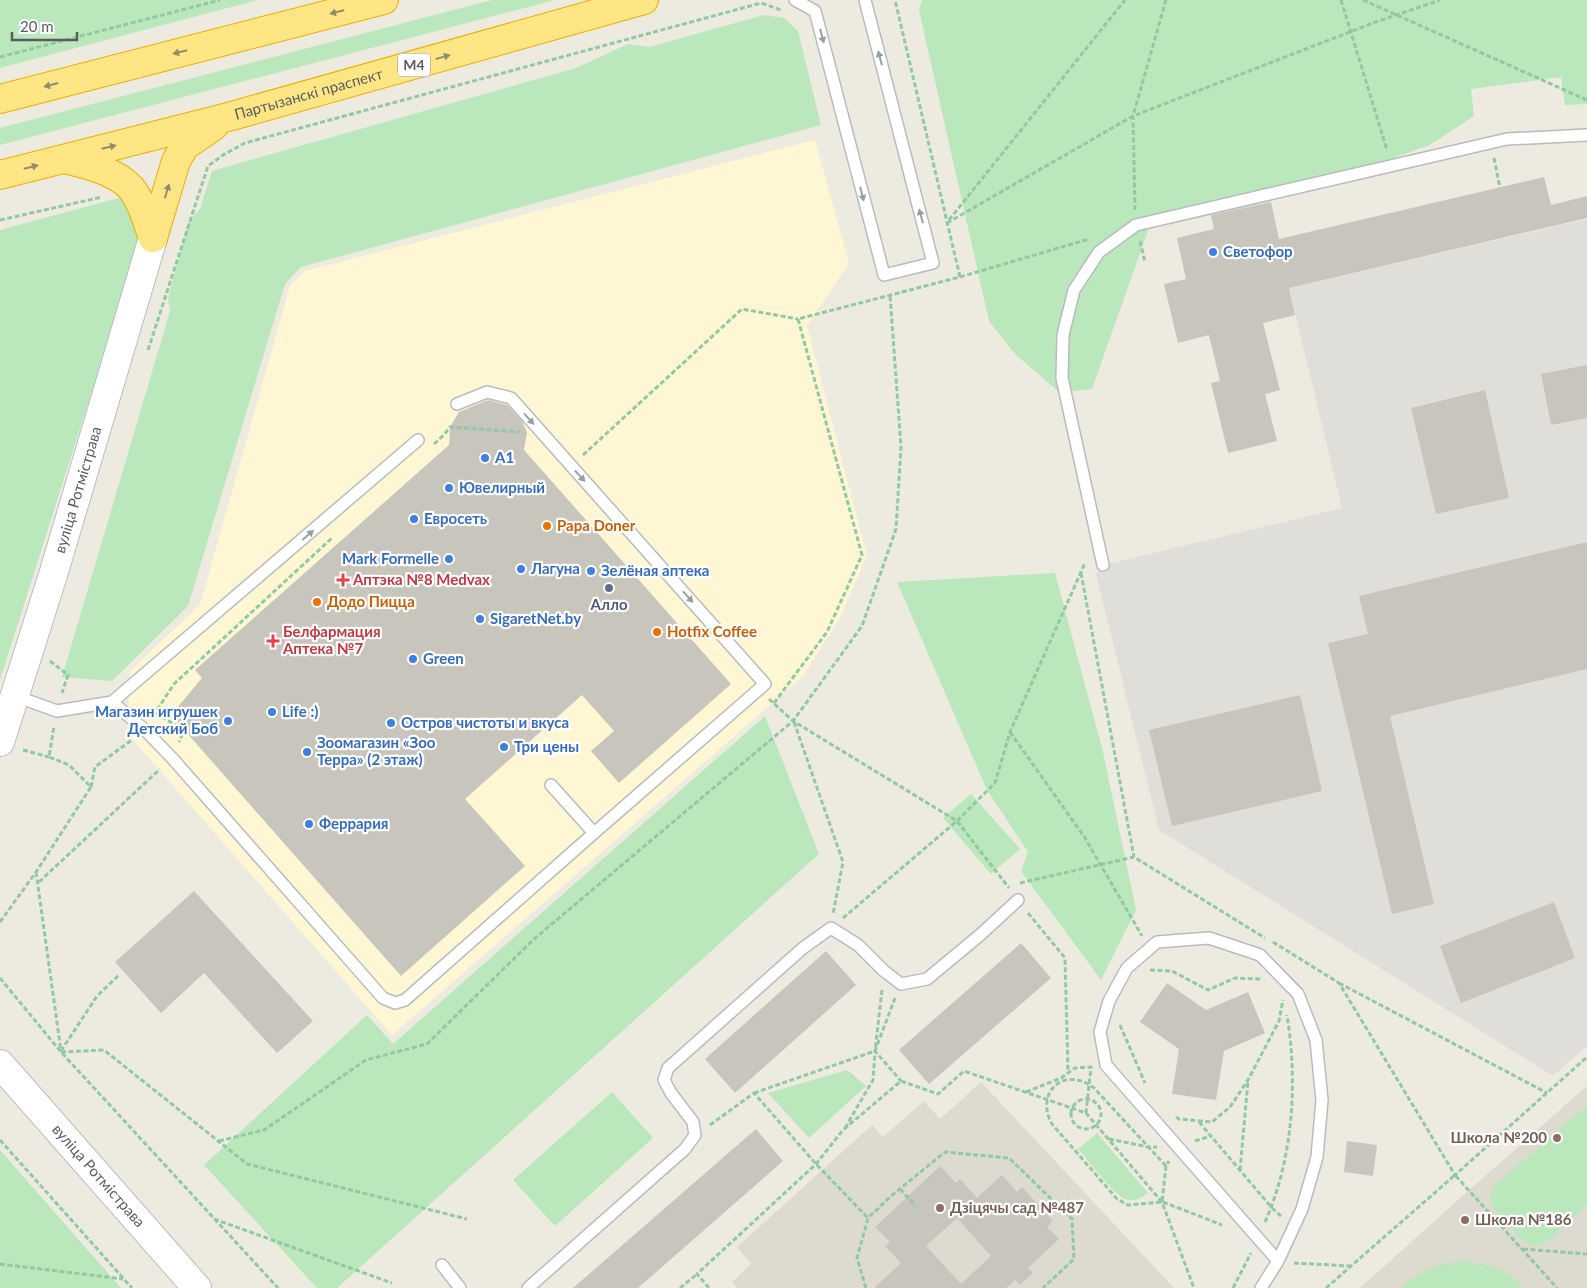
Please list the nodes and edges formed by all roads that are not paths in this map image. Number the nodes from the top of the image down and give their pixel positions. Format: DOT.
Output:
graph roads {
  1 [pos="384,0"];
  2 [pos="795,0"];
  3 [pos="864,0"];
  4 [pos="629,2"];
  5 [pos="0,99"];
  6 [pos="228,117"];
  7 [pos="1587,135"];
  8 [pos="62,159"];
  9 [pos="0,175"];
  10 [pos="153,238"];
  11 [pos="457,404"];
  12 [pos="418,440"];
  13 [pos="1103,565"];
  14 [pos="15,696"];
  15 [pos="112,702"];
  16 [pos="0,742"];
  17 [pos="551,784"];
  18 [pos="594,833"];
  19 [pos="1018,900"];
  20 [pos="0,1064"];
  21 [pos="1278,1261"];
  22 [pos="442,1265"];
  23 [pos="197,1288"];
  24 [pos="460,1288"];
  25 [pos="528,1288"];
  26 [pos="1261,1288"];
  1 -- 5 [label="highway, one-way"];
  2 -- 3 [label="lane, one-way"];
  6 -- 4 [label="highway, Партызанскі праспект / М4, one-way"];
  8 -- 6 [label="highway, Партызанскі праспект / М4, one-way"];
  10 -- 6 [label="highway, one-way"];
  7 -- 13 [label="lane"];
  9 -- 8 [label="highway, Партызанскі праспект / М4, one-way"];
  8 -- 10 [label="highway"];
  10 -- 14 [label="street, вуліца Ротмістрава"];
  11 -- 18 [label="lane, one-way"];
  15 -- 12 [label="lane, one-way"];
  14 -- 15 [label="lane"];
  14 -- 16 [label="street, вуліца Ротмістрава"];
  15 -- 18 [label="lane"];
  17 -- 18 [label="lane"];
  19 -- 25 [label="lane"];
  20 -- 23 [label="street, вуліца Ротмістрава"];
  21 -- 21 [label="lane"];
  21 -- 26 [label="lane"];
  22 -- 24 [label="lane"];
}
